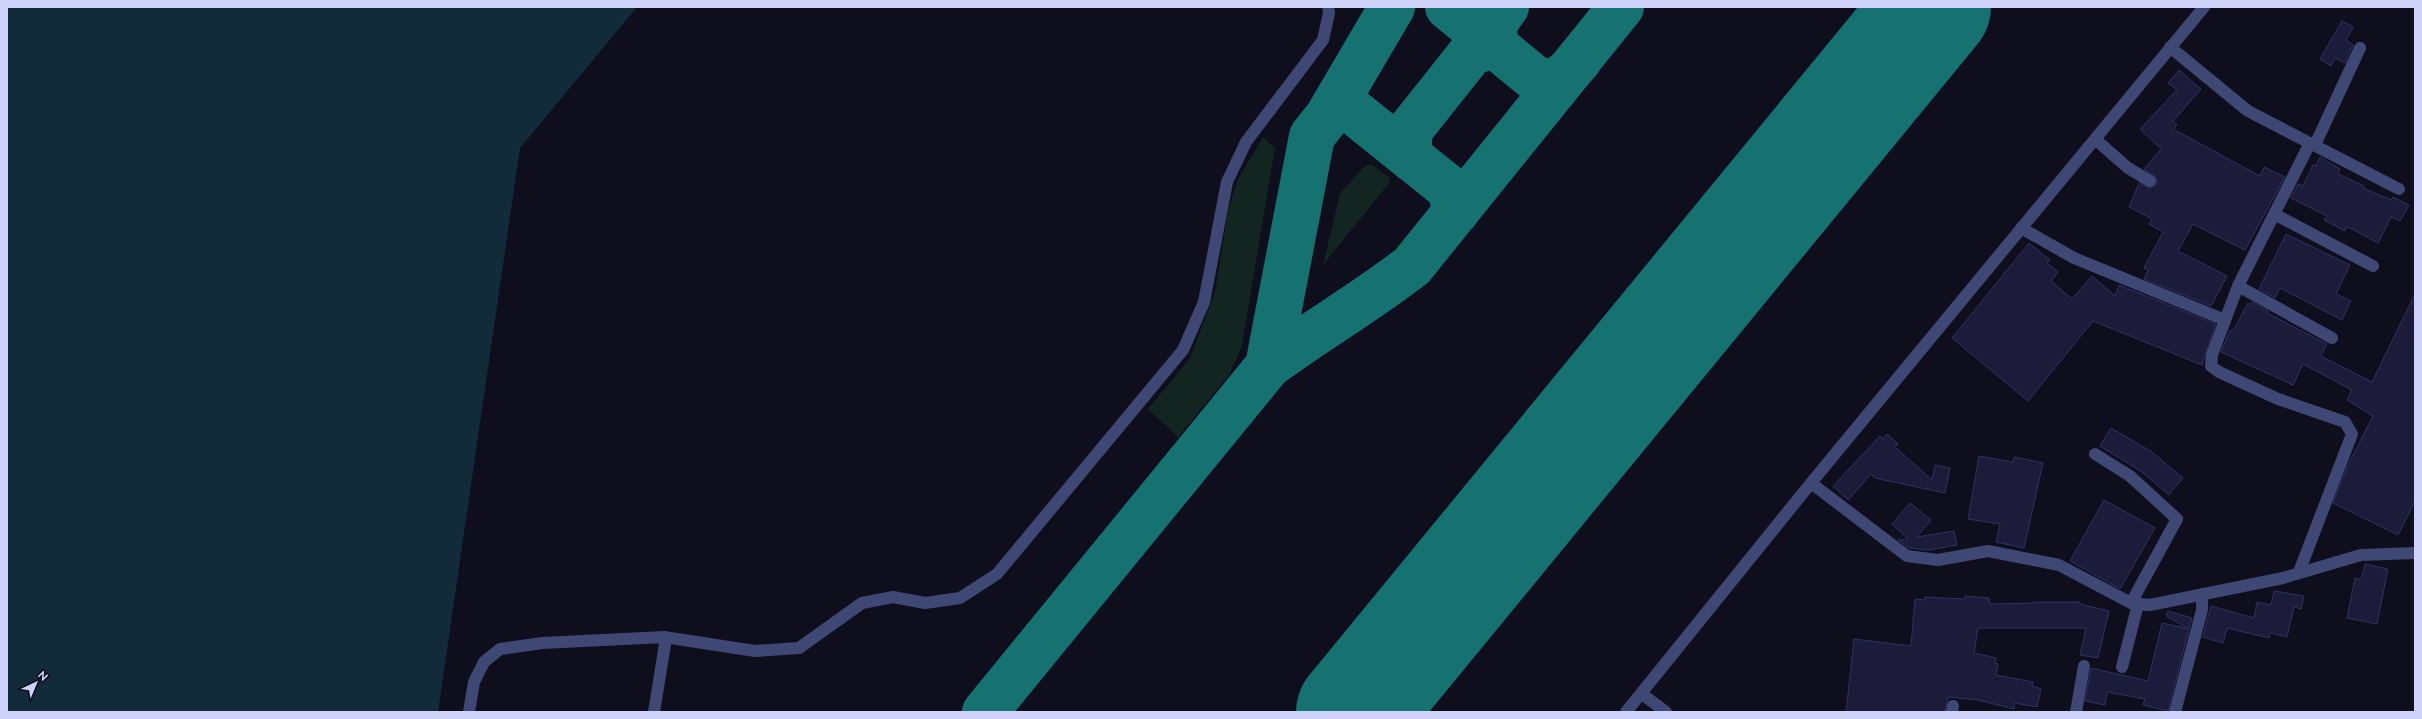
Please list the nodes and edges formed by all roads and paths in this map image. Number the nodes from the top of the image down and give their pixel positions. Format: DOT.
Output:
graph roads {
  1 [pos="1328,7"];
  2 [pos="2204,7"];
  3 [pos="2170,48"];
  4 [pos="2360,48"];
  5 [pos="2095,139"];
  6 [pos="2312,144"];
  7 [pos="2150,181"];
  8 [pos="2399,189"];
  9 [pos="2274,214"];
  10 [pos="2021,228"];
  11 [pos="2373,266"];
  12 [pos="2238,286"];
  13 [pos="2226,320"];
  14 [pos="2332,338"];
  15 [pos="2095,454"];
  16 [pos="1811,483"];
  17 [pos="2415,553"];
  18 [pos="2299,572"];
  19 [pos="2202,594"];
  20 [pos="2134,603"];
  21 [pos="666,638"];
  22 [pos="2084,666"];
  23 [pos="2122,667"];
  24 [pos="1642,694"];
  25 [pos="469,712"];
  26 [pos="654,712"];
  27 [pos="1626,712"];
  28 [pos="1666,712"];
  29 [pos="2076,712"];
  30 [pos="2175,712"];
  1 -- 21 [label="street"];
  2 -- 3 [label="street"];
  3 -- 5 [label="street"];
  3 -- 6 [label="street"];
  4 -- 6 [label="street"];
  5 -- 7 [label="street"];
  5 -- 10 [label="street"];
  6 -- 8 [label="street"];
  6 -- 9 [label="street"];
  9 -- 11 [label="street"];
  9 -- 12 [label="street"];
  10 -- 13 [label="street"];
  10 -- 16 [label="street"];
  12 -- 13 [label="street"];
  12 -- 14 [label="street"];
  13 -- 18 [label="street"];
  15 -- 20 [label="street"];
  16 -- 20 [label="street"];
  16 -- 24 [label="street"];
  17 -- 18 [label="street"];
  18 -- 19 [label="street"];
  19 -- 20 [label="street"];
  19 -- 30 [label="street"];
  20 -- 23 [label="street"];
  21 -- 25 [label="street"];
  21 -- 26 [label="street"];
  22 -- 29 [label="street"];
  24 -- 27 [label="street"];
  24 -- 28 [label="street"];
}
